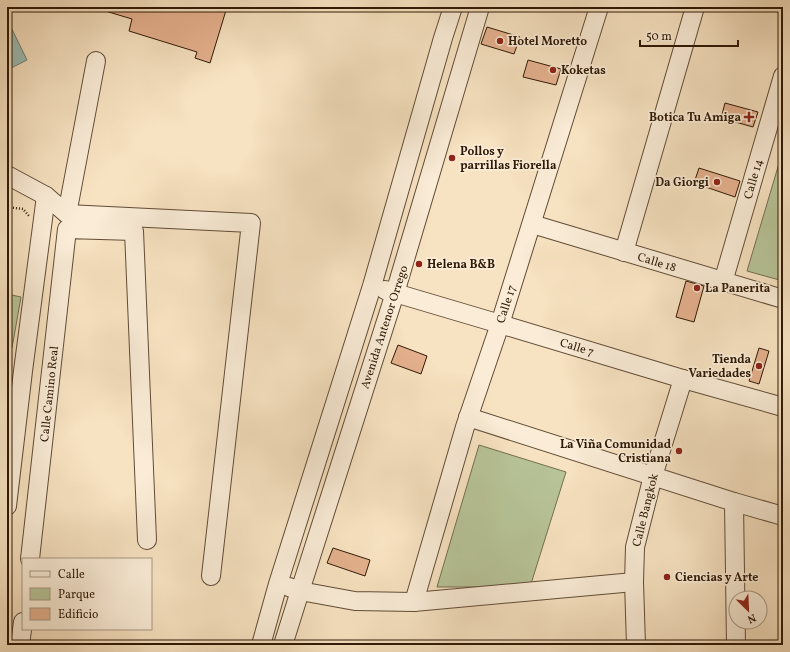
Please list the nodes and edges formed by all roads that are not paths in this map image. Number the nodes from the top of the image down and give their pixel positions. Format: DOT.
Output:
graph roads {
  1 [pos="453,7"];
  2 [pos="480,7"];
  3 [pos="599,7"];
  4 [pos="695,7"];
  5 [pos="96,61"];
  6 [pos="783,76"];
  7 [pos="780,99"];
  8 [pos="7,175"];
  9 [pos="46,196"];
  10 [pos="67,222"];
  11 [pos="532,224"];
  12 [pos="624,252"];
  13 [pos="723,282"];
  14 [pos="372,286"];
  15 [pos="396,293"];
  16 [pos="783,300"];
  17 [pos="500,324"];
  18 [pos="15,370"];
  19 [pos="683,380"];
  20 [pos="783,407"];
  21 [pos="468,417"];
  22 [pos="653,476"];
  23 [pos="734,502"];
  24 [pos="7,506"];
  25 [pos="783,516"];
  26 [pos="147,540"];
  27 [pos="30,558"];
  28 [pos="211,576"];
  29 [pos="634,582"];
  30 [pos="278,584"];
  31 [pos="300,591"];
  32 [pos="414,602"];
  33 [pos="22,630"];
  34 [pos="20,645"];
  35 [pos="260,645"];
  36 [pos="283,645"];
  37 [pos="636,645"];
  38 [pos="736,645"];
  1 -- 14 [label="street, Avenida Antenor Orrego"];
  2 -- 15 [label="street, Avenida Antenor Orrego"];
  3 -- 11 [label="street, Calle 17"];
  4 -- 12 [label="street"];
  5 -- 10 [label="street, Calle Camino Real"];
  6 -- 7 [label="street, Calle 14"];
  7 -- 13 [label="street, Calle 14"];
  8 -- 9 [label="street"];
  9 -- 10 [label="street"];
  9 -- 18 [label="street"];
  10 -- 26 [label="street"];
  10 -- 27 [label="street, Calle Camino Real"];
  10 -- 28 [label="street"];
  11 -- 12 [label="street, Calle 18"];
  11 -- 17 [label="street, Calle 17"];
  12 -- 13 [label="street, Calle 18"];
  13 -- 16 [label="street, Calle 18"];
  14 -- 15 [label="street, Calle 7"];
  14 -- 30 [label="street, Avenida Antenor Orrego"];
  15 -- 17 [label="street, Calle 7"];
  15 -- 31 [label="street, Avenida Antenor Orrego"];
  17 -- 19 [label="street, Calle 7"];
  17 -- 21 [label="street, Calle 17"];
  18 -- 24 [label="street"];
  19 -- 20 [label="street, Calle 7"];
  19 -- 22 [label="street, Calle Bangkok"];
  21 -- 22 [label="street"];
  21 -- 32 [label="street, Calle 17"];
  22 -- 23 [label="street"];
  22 -- 29 [label="street, Calle Bangkok"];
  23 -- 25 [label="street"];
  23 -- 38 [label="street"];
  29 -- 32 [label="street"];
  29 -- 37 [label="street, Calle Bangkok"];
  30 -- 31 [label="street"];
  30 -- 35 [label="street, Avenida Antenor Orrego"];
  31 -- 32 [label="street"];
  31 -- 36 [label="street, Avenida Antenor Orrego"];
  33 -- 34 [label="street"];
}
